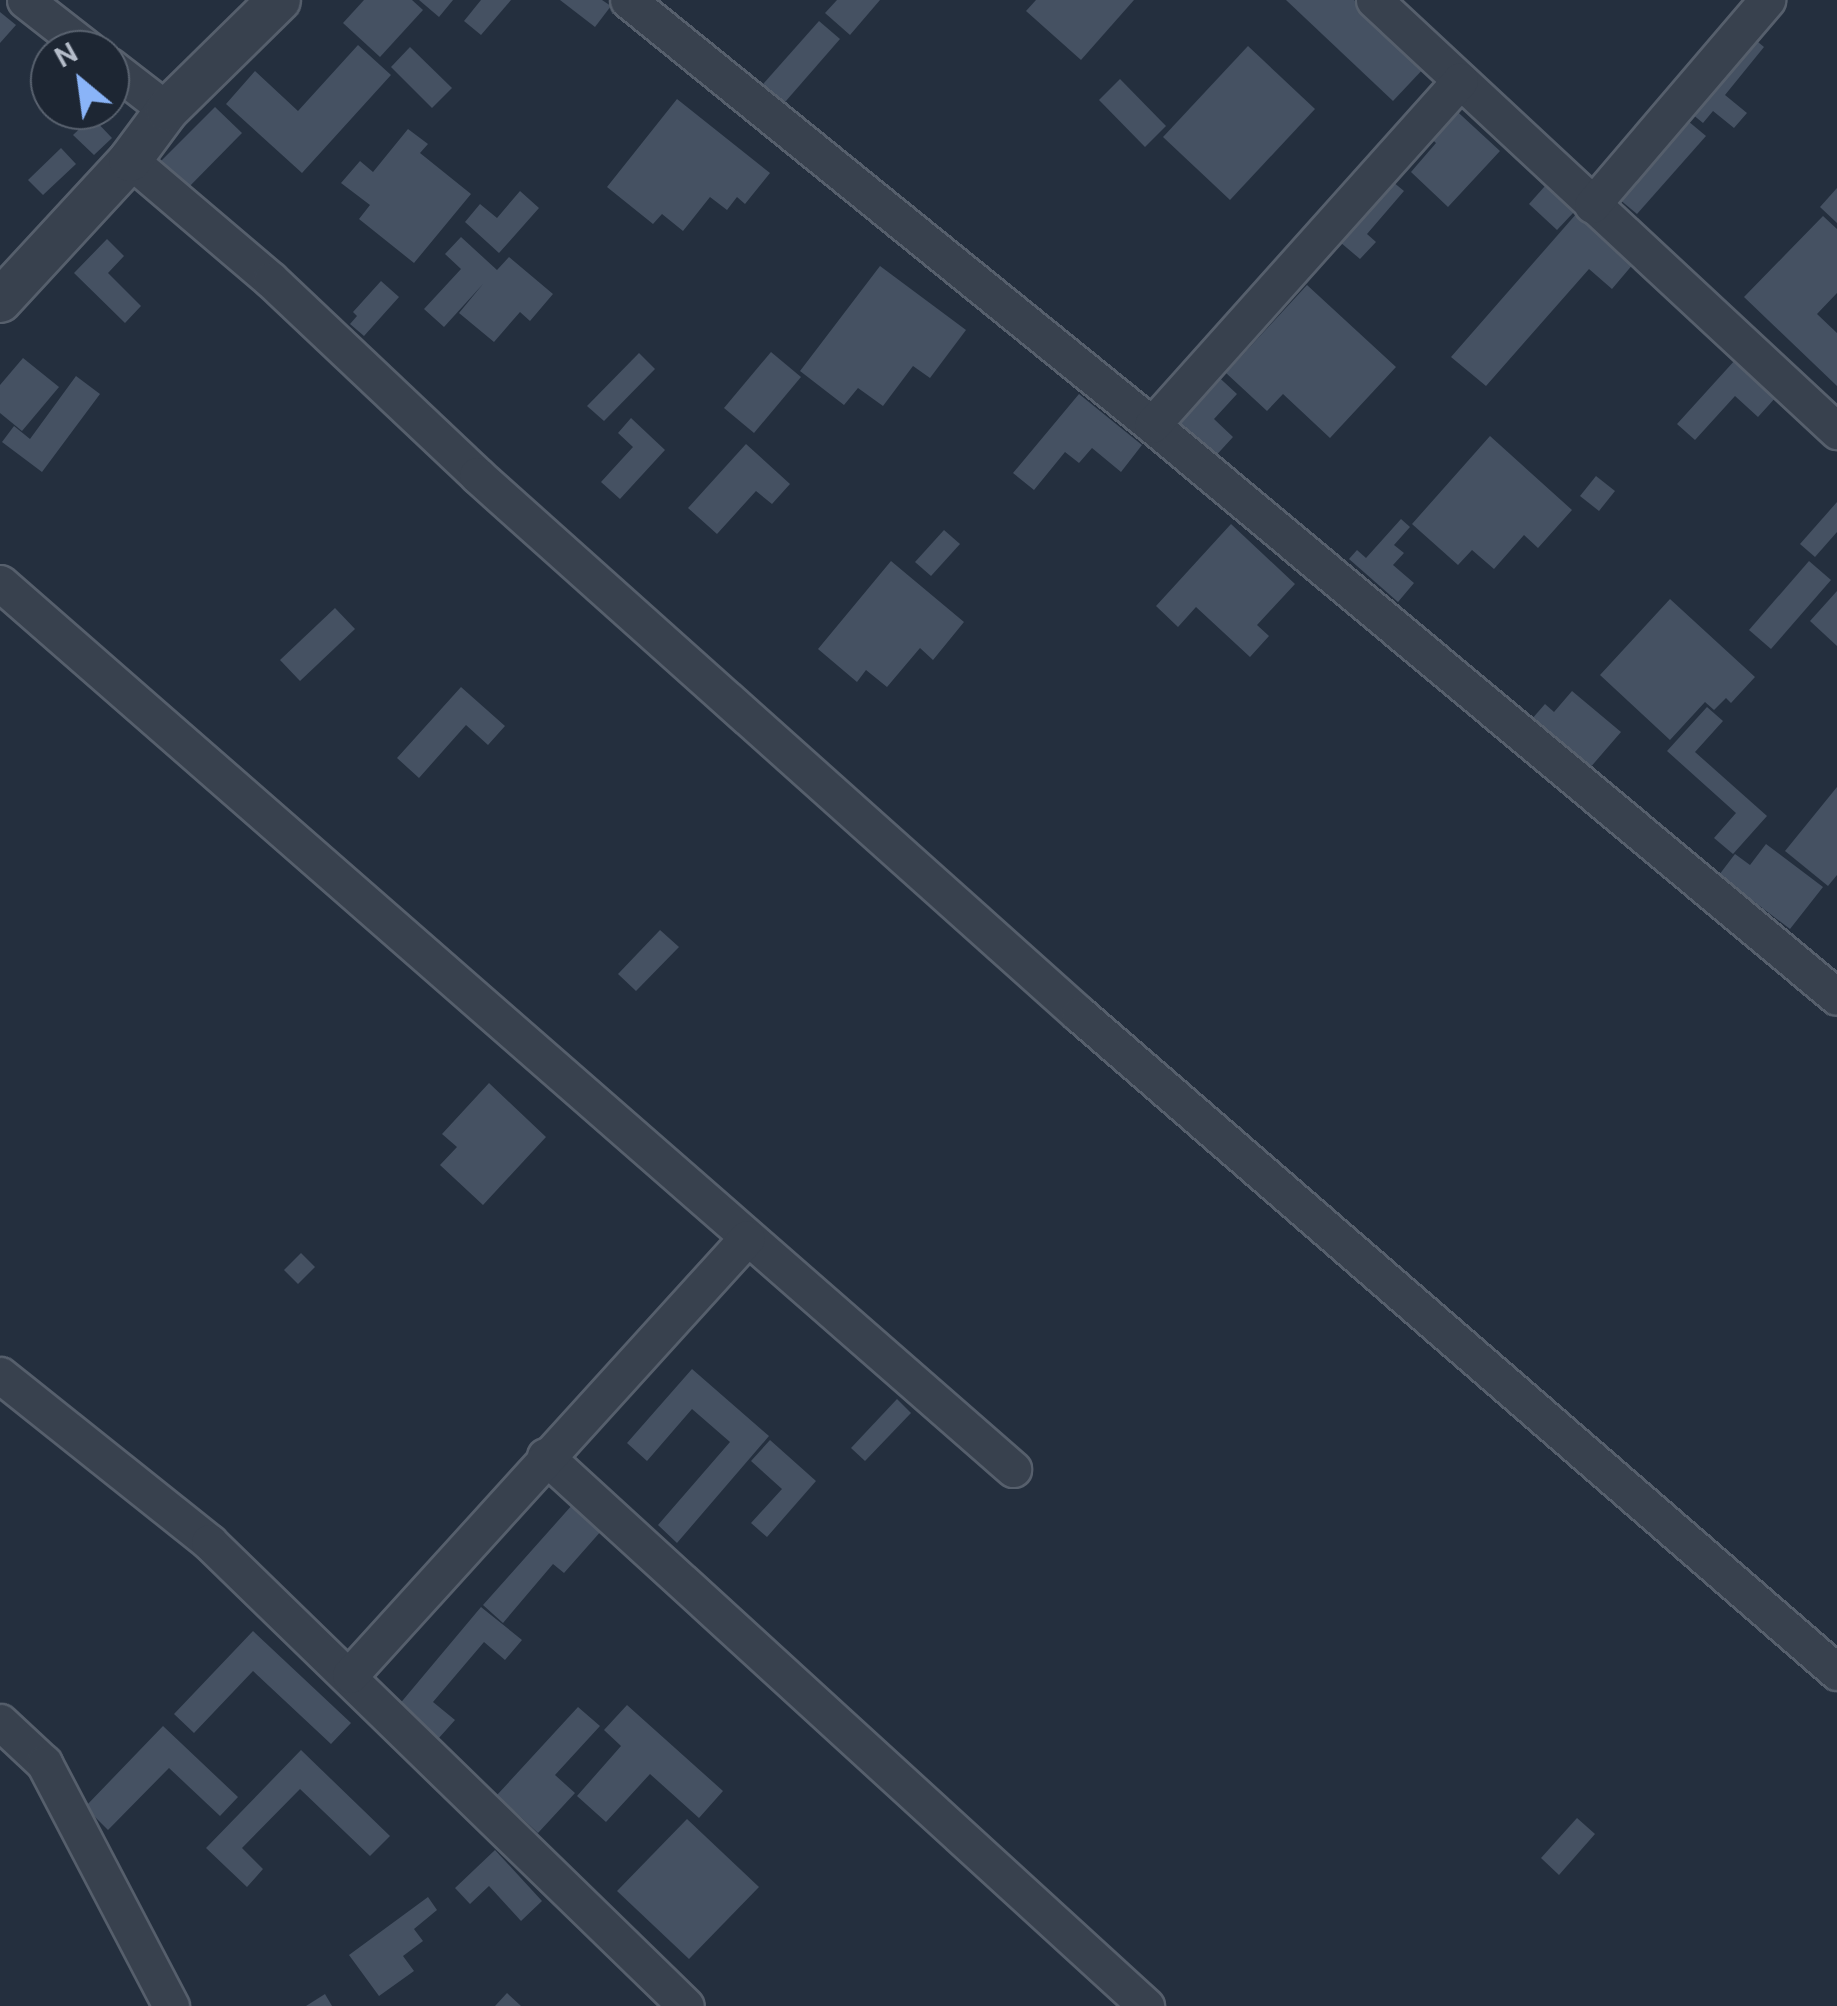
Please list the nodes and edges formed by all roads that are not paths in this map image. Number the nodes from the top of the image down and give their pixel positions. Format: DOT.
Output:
graph roads {
  1 [pos="25,0"];
  2 [pos="279,0"];
  3 [pos="628,0"];
  4 [pos="1374,0"];
  5 [pos="1767,0"];
  6 [pos="64,30"];
  7 [pos="130,81"];
  8 [pos="1460,81"];
  9 [pos="167,110"];
  10 [pos="130,160"];
  11 [pos="1592,205"];
  12 [pos="0,301"];
  13 [pos="1152,425"];
  14 [pos="1837,431"];
  15 [pos="0,583"];
  16 [pos="1837,997"];
  17 [pos="747,1238"];
  18 [pos="0,1375"];
  19 [pos="545,1456"];
  20 [pos="1014,1470"];
  21 [pos="1837,1672"];
  22 [pos="350,1675"];
  23 [pos="0,1722"];
  24 [pos="171,2006"];
  25 [pos="686,2006"];
  26 [pos="1146,2006"];
  1 -- 6 [label="street"];
  2 -- 9 [label="street"];
  3 -- 13 [label="street"];
  4 -- 8 [label="street"];
  5 -- 11 [label="street"];
  7 -- 9 [label="street"];
  8 -- 11 [label="street"];
  8 -- 13 [label="street"];
  9 -- 10 [label="street"];
  10 -- 12 [label="street"];
  10 -- 21 [label="street"];
  11 -- 14 [label="street"];
  13 -- 16 [label="street"];
  15 -- 17 [label="street"];
  17 -- 19 [label="street"];
  17 -- 20 [label="street"];
  18 -- 22 [label="street"];
  19 -- 22 [label="street"];
  19 -- 26 [label="street"];
  22 -- 25 [label="street"];
  23 -- 24 [label="street"];
}
